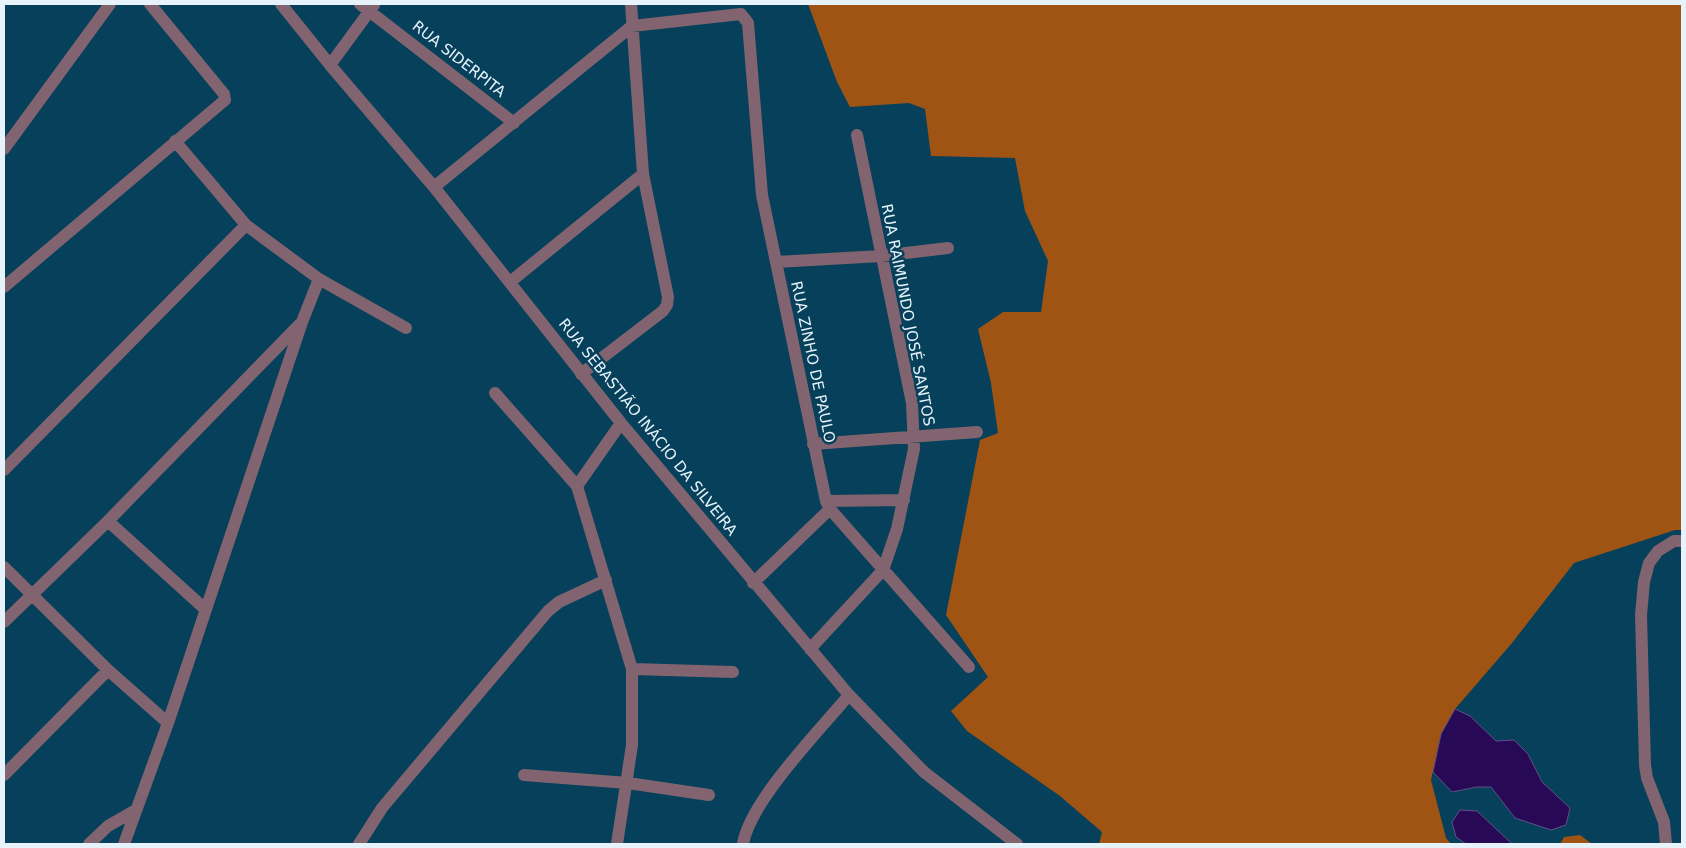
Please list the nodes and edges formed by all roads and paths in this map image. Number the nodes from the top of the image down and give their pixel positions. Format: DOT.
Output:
graph roads {
  1 [pos="110,4"];
  2 [pos="150,4"];
  3 [pos="282,4"];
  4 [pos="631,4"];
  5 [pos="368,6"];
  6 [pos="632,26"];
  7 [pos="330,65"];
  8 [pos="514,123"];
  9 [pos="857,135"];
  10 [pos="176,142"];
  11 [pos="4,150"];
  12 [pos="642,174"];
  13 [pos="434,187"];
  14 [pos="246,225"];
  15 [pos="948,248"];
  16 [pos="881,256"];
  17 [pos="776,262"];
  18 [pos="319,279"];
  19 [pos="510,282"];
  20 [pos="4,287"];
  21 [pos="302,322"];
  22 [pos="406,328"];
  23 [pos="581,374"];
  24 [pos="495,393"];
  25 [pos="621,423"];
  26 [pos="977,432"];
  27 [pos="915,437"];
  28 [pos="813,444"];
  29 [pos="4,470"];
  30 [pos="577,486"];
  31 [pos="904,500"];
  32 [pos="828,505"];
  33 [pos="108,521"];
  34 [pos="1682,541"];
  35 [pos="4,567"];
  36 [pos="883,570"];
  37 [pos="606,580"];
  38 [pos="753,583"];
  39 [pos="32,594"];
  40 [pos="205,609"];
  41 [pos="4,622"];
  42 [pos="810,649"];
  43 [pos="969,667"];
  44 [pos="632,669"];
  45 [pos="108,670"];
  46 [pos="733,672"];
  47 [pos="849,695"];
  48 [pos="168,722"];
  49 [pos="4,775"];
  50 [pos="524,775"];
  51 [pos="628,783"];
  52 [pos="709,795"];
  53 [pos="136,810"];
  54 [pos="89,844"];
  55 [pos="124,844"];
  56 [pos="359,844"];
  57 [pos="617,844"];
  58 [pos="743,844"];
  59 [pos="1017,844"];
  60 [pos="1666,844"];
  1 -- 11 [label="street"];
  2 -- 10 [label="street"];
  3 -- 7 [label="street, RUA SEBASTIÃO INÁCIO DA SILVEIRA"];
  4 -- 6 [label="street"];
  5 -- 7 [label="street"];
  5 -- 8 [label="street, RUA SIDERPITA"];
  6 -- 8 [label="street"];
  6 -- 12 [label="street"];
  6 -- 17 [label="street, RUA ZINHO DE PAULO"];
  7 -- 13 [label="street, RUA SEBASTIÃO INÁCIO DA SILVEIRA"];
  8 -- 13 [label="street"];
  9 -- 16 [label="street, RUA RAIMUNDO JOSÉ SANTOS"];
  10 -- 14 [label="street"];
  10 -- 20 [label="street"];
  12 -- 19 [label="street"];
  12 -- 23 [label="street"];
  13 -- 19 [label="street, RUA SEBASTIÃO INÁCIO DA SILVEIRA"];
  14 -- 18 [label="street"];
  14 -- 29 [label="street"];
  15 -- 16 [label="street"];
  16 -- 17 [label="street"];
  16 -- 27 [label="street, RUA RAIMUNDO JOSÉ SANTOS"];
  17 -- 28 [label="street, RUA ZINHO DE PAULO"];
  18 -- 21 [label="street"];
  18 -- 22 [label="street"];
  19 -- 23 [label="street, RUA SEBASTIÃO INÁCIO DA SILVEIRA"];
  21 -- 33 [label="street"];
  21 -- 40 [label="street"];
  23 -- 25 [label="street, RUA SEBASTIÃO INÁCIO DA SILVEIRA"];
  24 -- 30 [label="street"];
  25 -- 30 [label="street"];
  25 -- 38 [label="street, RUA SEBASTIÃO INÁCIO DA SILVEIRA"];
  26 -- 27 [label="street"];
  27 -- 28 [label="street"];
  27 -- 31 [label="street, RUA RAIMUNDO JOSÉ SANTOS"];
  28 -- 32 [label="street, RUA ZINHO DE PAULO"];
  30 -- 37 [label="street"];
  31 -- 32 [label="street"];
  31 -- 36 [label="street, RUA RAIMUNDO JOSÉ SANTOS"];
  32 -- 36 [label="street, RUA ZINHO DE PAULO"];
  32 -- 38 [label="street"];
  33 -- 39 [label="street"];
  33 -- 40 [label="street"];
  34 -- 60 [label="street"];
  35 -- 39 [label="street"];
  36 -- 42 [label="street, RUA RAIMUNDO JOSÉ SANTOS"];
  36 -- 43 [label="street, RUA ZINHO DE PAULO"];
  37 -- 44 [label="street"];
  37 -- 56 [label="street"];
  38 -- 42 [label="street, RUA SEBASTIÃO INÁCIO DA SILVEIRA"];
  39 -- 41 [label="street"];
  39 -- 45 [label="street"];
  40 -- 48 [label="street"];
  42 -- 47 [label="street, RUA SEBASTIÃO INÁCIO DA SILVEIRA"];
  44 -- 46 [label="street"];
  44 -- 51 [label="street"];
  45 -- 48 [label="street"];
  45 -- 49 [label="street"];
  47 -- 58 [label="street"];
  47 -- 59 [label="street, RUA SEBASTIÃO INÁCIO DA SILVEIRA"];
  48 -- 53 [label="street"];
  50 -- 51 [label="street"];
  51 -- 52 [label="street"];
  51 -- 57 [label="street"];
  53 -- 54 [label="street"];
  53 -- 55 [label="street"];
}
